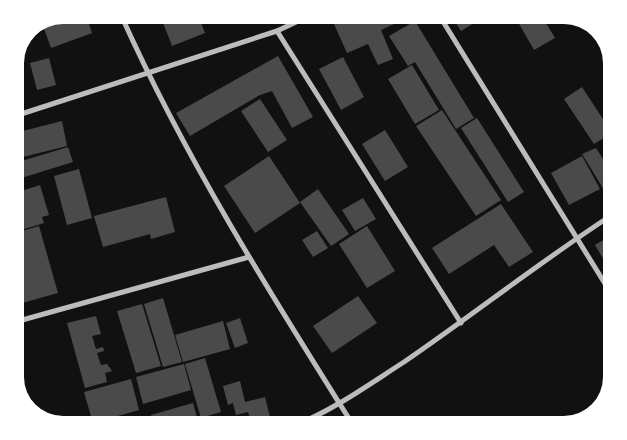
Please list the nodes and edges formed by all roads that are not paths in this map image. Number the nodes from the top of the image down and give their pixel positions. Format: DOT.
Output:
graph roads {
  1 [pos="125,24"];
  2 [pos="292,24"];
  3 [pos="445,24"];
  4 [pos="277,31"];
  5 [pos="147,73"];
  6 [pos="24,113"];
  7 [pos="603,221"];
  8 [pos="577,237"];
  9 [pos="249,257"];
  10 [pos="603,280"];
  11 [pos="24,320"];
  12 [pos="461,323"];
  13 [pos="340,404"];
  14 [pos="315,416"];
  15 [pos="348,416"];
  1 -- 5 [label="street"];
  2 -- 4 [label="street"];
  3 -- 8 [label="street"];
  4 -- 5 [label="street"];
  4 -- 12 [label="street"];
  5 -- 6 [label="street"];
  5 -- 9 [label="street"];
  7 -- 8 [label="street"];
  8 -- 10 [label="street"];
  8 -- 12 [label="street"];
  9 -- 11 [label="street"];
  9 -- 13 [label="street"];
  12 -- 13 [label="street"];
  13 -- 14 [label="street"];
  13 -- 15 [label="street"];
}
